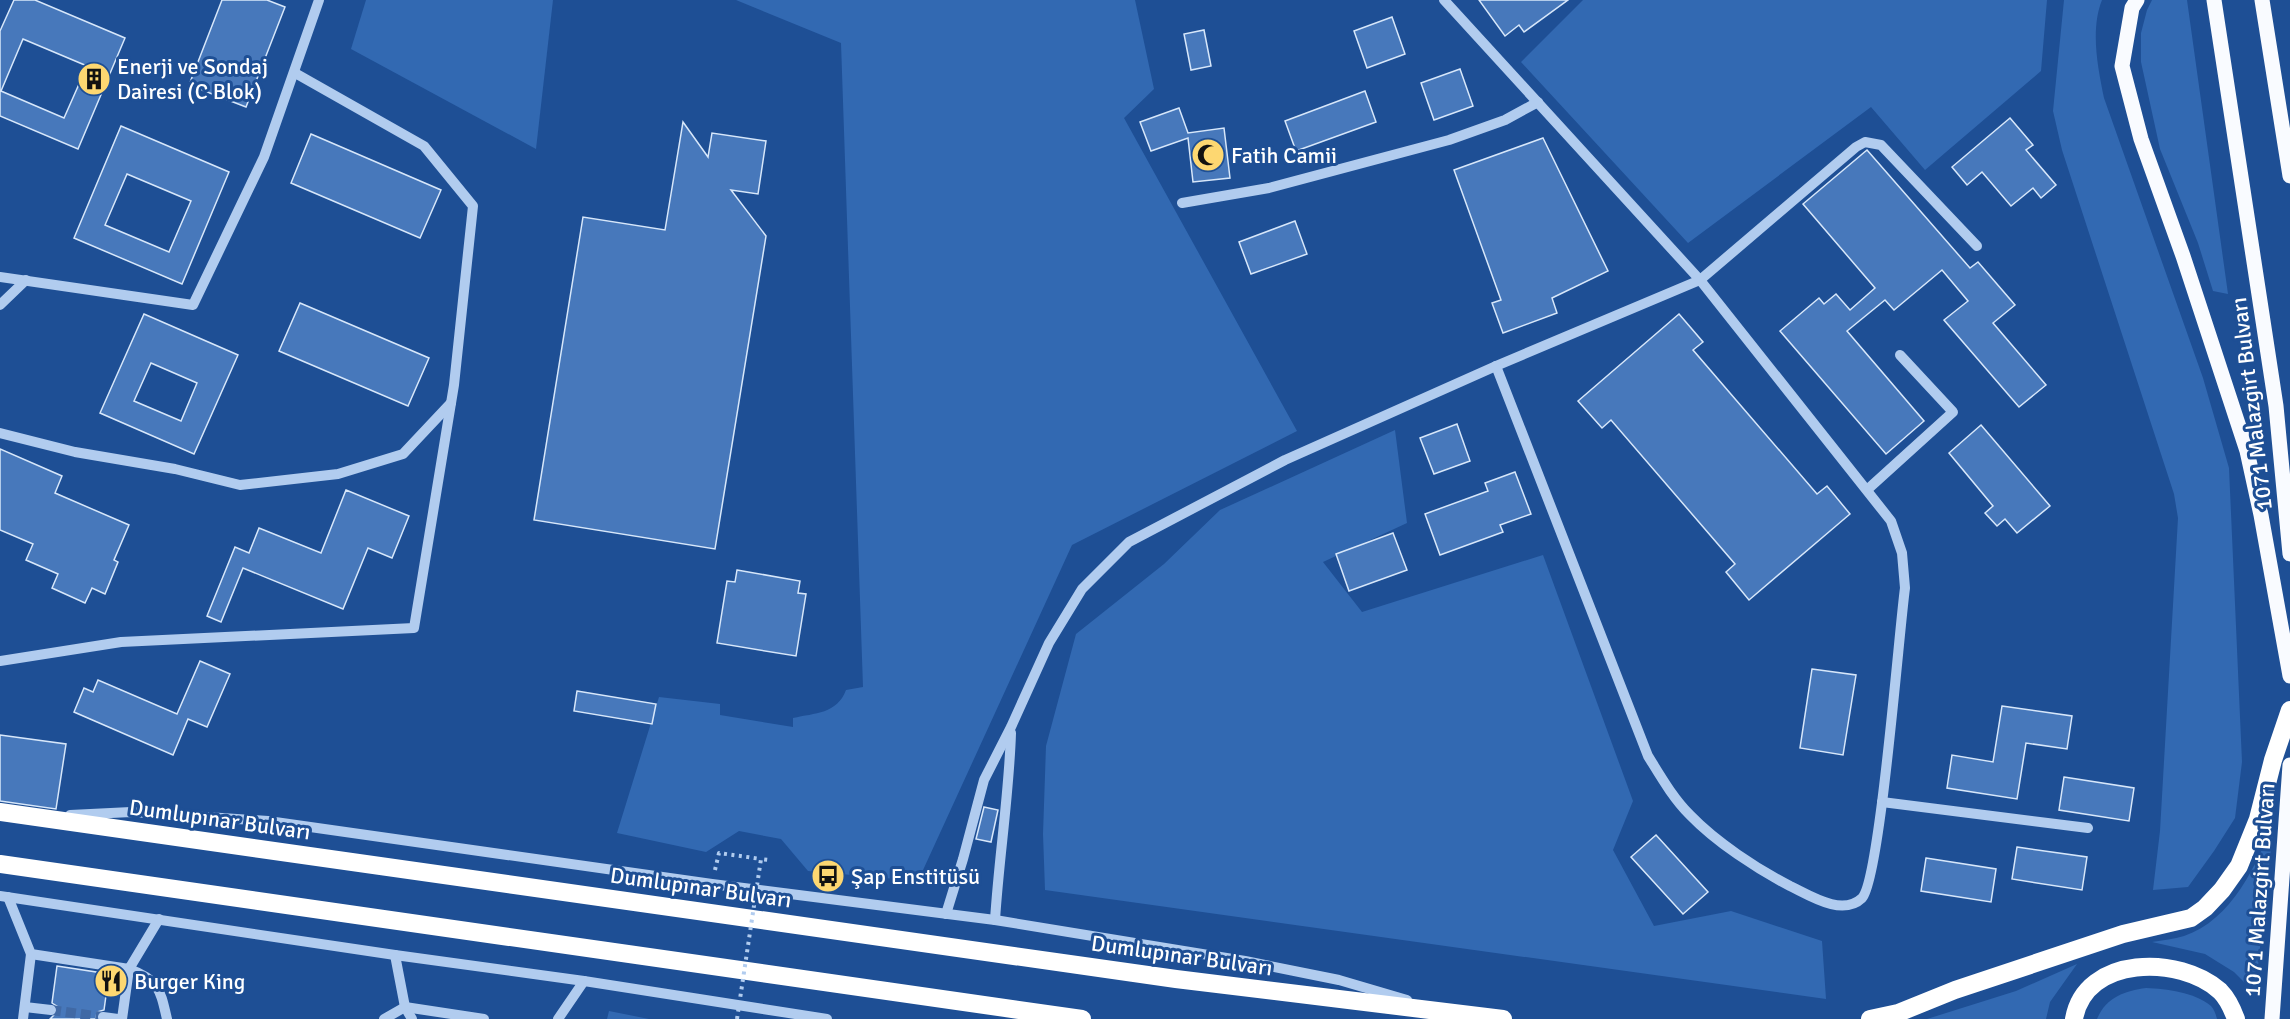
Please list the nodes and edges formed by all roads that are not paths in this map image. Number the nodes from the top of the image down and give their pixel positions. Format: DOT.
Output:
graph roads {
  1 [pos="319,0"];
  2 [pos="1444,0"];
  3 [pos="2137,0"];
  4 [pos="2214,0"];
  5 [pos="2262,0"];
  6 [pos="295,73"];
  7 [pos="1538,102"];
  8 [pos="2290,176"];
  9 [pos="1182,203"];
  10 [pos="1977,246"];
  11 [pos="0,277"];
  12 [pos="26,280"];
  13 [pos="1700,280"];
  14 [pos="0,305"];
  15 [pos="1900,355"];
  16 [pos="1496,366"];
  17 [pos="451,402"];
  18 [pos="0,433"];
  19 [pos="1868,489"];
  20 [pos="2290,554"];
  21 [pos="0,661"];
  22 [pos="2290,676"];
  23 [pos="2290,710"];
  24 [pos="1011,727"];
  25 [pos="2290,765"];
  26 [pos="1882,802"];
  27 [pos="0,812"];
  28 [pos="33,817"];
  29 [pos="2088,828"];
  30 [pos="0,864"];
  31 [pos="4,896"];
  32 [pos="946,914"];
  33 [pos="159,919"];
  34 [pos="995,920"];
  35 [pos="31,954"];
  36 [pos="395,955"];
  37 [pos="129,969"];
  38 [pos="584,981"];
  39 [pos="24,1006"];
  40 [pos="405,1007"];
  41 [pos="51,1010"];
  42 [pos="1450,1013"];
  43 [pos="791,1016"];
  44 [pos="103,1017"];
  45 [pos="23,1019"];
  46 [pos="120,1019"];
  47 [pos="167,1019"];
  48 [pos="384,1019"];
  49 [pos="412,1019"];
  50 [pos="484,1019"];
  51 [pos="558,1019"];
  52 [pos="826,1019"];
  53 [pos="1082,1019"];
  54 [pos="1503,1019"];
  55 [pos="1870,1019"];
  56 [pos="2074,1019"];
  57 [pos="2236,1019"];
  58 [pos="2272,1019"];
  1 -- 6 [label="street"];
  2 -- 7 [label="street"];
  3 -- 22 [label="main road"];
  4 -- 20 [label="main road, 1071 Malazgirt Bulvarı"];
  5 -- 8 [label="main road"];
  6 -- 12 [label="street"];
  6 -- 17 [label="street"];
  7 -- 9 [label="street"];
  7 -- 13 [label="street"];
  10 -- 13 [label="street"];
  11 -- 12 [label="street"];
  12 -- 14 [label="street"];
  13 -- 16 [label="street"];
  13 -- 19 [label="street"];
  15 -- 19 [label="street"];
  16 -- 24 [label="street"];
  16 -- 26 [label="street"];
  17 -- 18 [label="street"];
  17 -- 21 [label="street"];
  19 -- 26 [label="street"];
  23 -- 55 [label="highway"];
  24 -- 32 [label="street"];
  24 -- 34 [label="street"];
  25 -- 58 [label="main road, 1071 Malazgirt Bulvarı"];
  26 -- 29 [label="street"];
  27 -- 28 [label="highway, Dumlupınar Bulvarı"];
  28 -- 32 [label="street"];
  28 -- 42 [label="highway, Dumlupınar Bulvarı"];
  30 -- 53 [label="highway"];
  31 -- 33 [label="street"];
  31 -- 35 [label="street"];
  32 -- 34 [label="street"];
  33 -- 36 [label="street"];
  33 -- 37 [label="street"];
  34 -- 42 [label="street"];
  35 -- 37 [label="street"];
  35 -- 39 [label="street"];
  36 -- 38 [label="street"];
  36 -- 40 [label="street"];
  37 -- 46 [label="street"];
  37 -- 47 [label="street"];
  38 -- 43 [label="street"];
  38 -- 51 [label="street"];
  39 -- 41 [label="street"];
  39 -- 45 [label="street"];
  40 -- 48 [label="street"];
  40 -- 49 [label="street"];
  40 -- 50 [label="street"];
  42 -- 54 [label="highway, Dumlupınar Bulvarı"];
  43 -- 52 [label="street"];
  44 -- 46 [label="street"];
  56 -- 57 [label="highway"];
}
